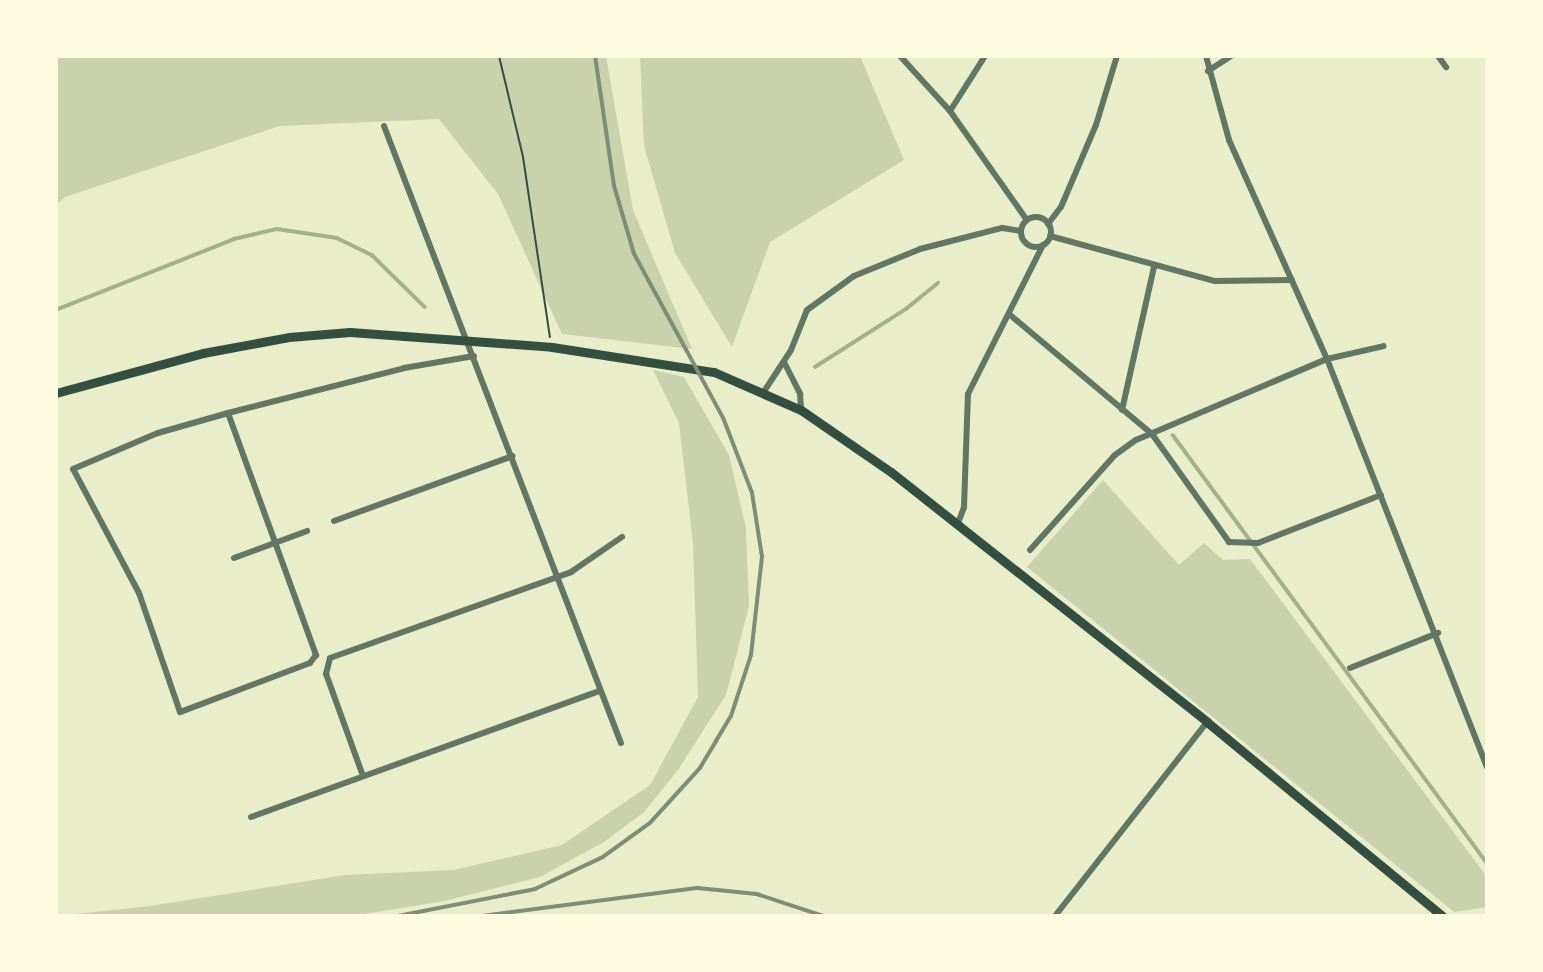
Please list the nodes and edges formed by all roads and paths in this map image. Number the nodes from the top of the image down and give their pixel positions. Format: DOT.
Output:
graph roads {
  1 [pos="499,56"];
  2 [pos="900,56"];
  3 [pos="985,56"];
  4 [pos="1116,56"];
  5 [pos="1206,56"];
  6 [pos="1231,56"];
  7 [pos="1438,56"];
  8 [pos="1446,67"];
  9 [pos="1208,71"];
  10 [pos="950,111"];
  11 [pos="384,126"];
  12 [pos="1027,220"];
  13 [pos="1048,224"];
  14 [pos="1021,231"];
  15 [pos="1050,236"];
  16 [pos="1043,245"];
  17 [pos="1154,267"];
  18 [pos="1292,280"];
  19 [pos="1009,314"];
  20 [pos="466,339"];
  21 [pos="1384,346"];
  22 [pos="552,347"];
  23 [pos="474,356"];
  24 [pos="1327,359"];
  25 [pos="785,362"];
  26 [pos="56,393"];
  27 [pos="763,393"];
  28 [pos="801,410"];
  29 [pos="1122,410"];
  30 [pos="228,413"];
  31 [pos="1152,434"];
  32 [pos="513,456"];
  33 [pos="1381,495"];
  34 [pos="334,521"];
  35 [pos="958,523"];
  36 [pos="307,531"];
  37 [pos="622,537"];
  38 [pos="276,542"];
  39 [pos="1030,550"];
  40 [pos="234,558"];
  41 [pos="559,574"];
  42 [pos="1438,634"];
  43 [pos="1350,667"];
  44 [pos="599,691"];
  45 [pos="1207,722"];
  46 [pos="621,743"];
  47 [pos="1487,767"];
  48 [pos="363,776"];
  49 [pos="251,817"];
  50 [pos="1055,916"];
  51 [pos="1442,916"];
  1 -- 22 [label="path"];
  2 -- 10 [label="street"];
  3 -- 10 [label="street"];
  4 -- 13 [label="street"];
  5 -- 9 [label="street"];
  6 -- 9 [label="street"];
  7 -- 8 [label="street"];
  9 -- 18 [label="street"];
  10 -- 12 [label="street"];
  11 -- 20 [label="street"];
  12 -- 13 [label="street"];
  12 -- 14 [label="street"];
  13 -- 15 [label="street"];
  14 -- 16 [label="street"];
  14 -- 25 [label="street"];
  15 -- 16 [label="street"];
  15 -- 17 [label="street"];
  16 -- 19 [label="street"];
  17 -- 18 [label="street"];
  17 -- 29 [label="street"];
  18 -- 24 [label="street"];
  19 -- 29 [label="street"];
  19 -- 35 [label="street"];
  20 -- 22 [label="main road"];
  20 -- 23 [label="street"];
  20 -- 26 [label="main road"];
  21 -- 24 [label="street"];
  22 -- 27 [label="main road"];
  23 -- 30 [label="street"];
  23 -- 32 [label="street"];
  24 -- 31 [label="street"];
  24 -- 33 [label="street"];
  25 -- 27 [label="street"];
  25 -- 28 [label="street"];
  27 -- 28 [label="main road"];
  28 -- 35 [label="main road"];
  29 -- 31 [label="street"];
  30 -- 38 [label="street"];
  30 -- 38 [label="street"];
  31 -- 33 [label="street"];
  31 -- 39 [label="street"];
  32 -- 34 [label="street"];
  32 -- 41 [label="street"];
  33 -- 42 [label="street"];
  35 -- 45 [label="main road"];
  36 -- 38 [label="street"];
  37 -- 41 [label="street"];
  38 -- 40 [label="street"];
  41 -- 44 [label="street"];
  41 -- 48 [label="street"];
  42 -- 43 [label="street"];
  42 -- 47 [label="street"];
  44 -- 46 [label="street"];
  44 -- 48 [label="street"];
  45 -- 50 [label="street"];
  45 -- 51 [label="main road"];
  48 -- 49 [label="street"];
}
